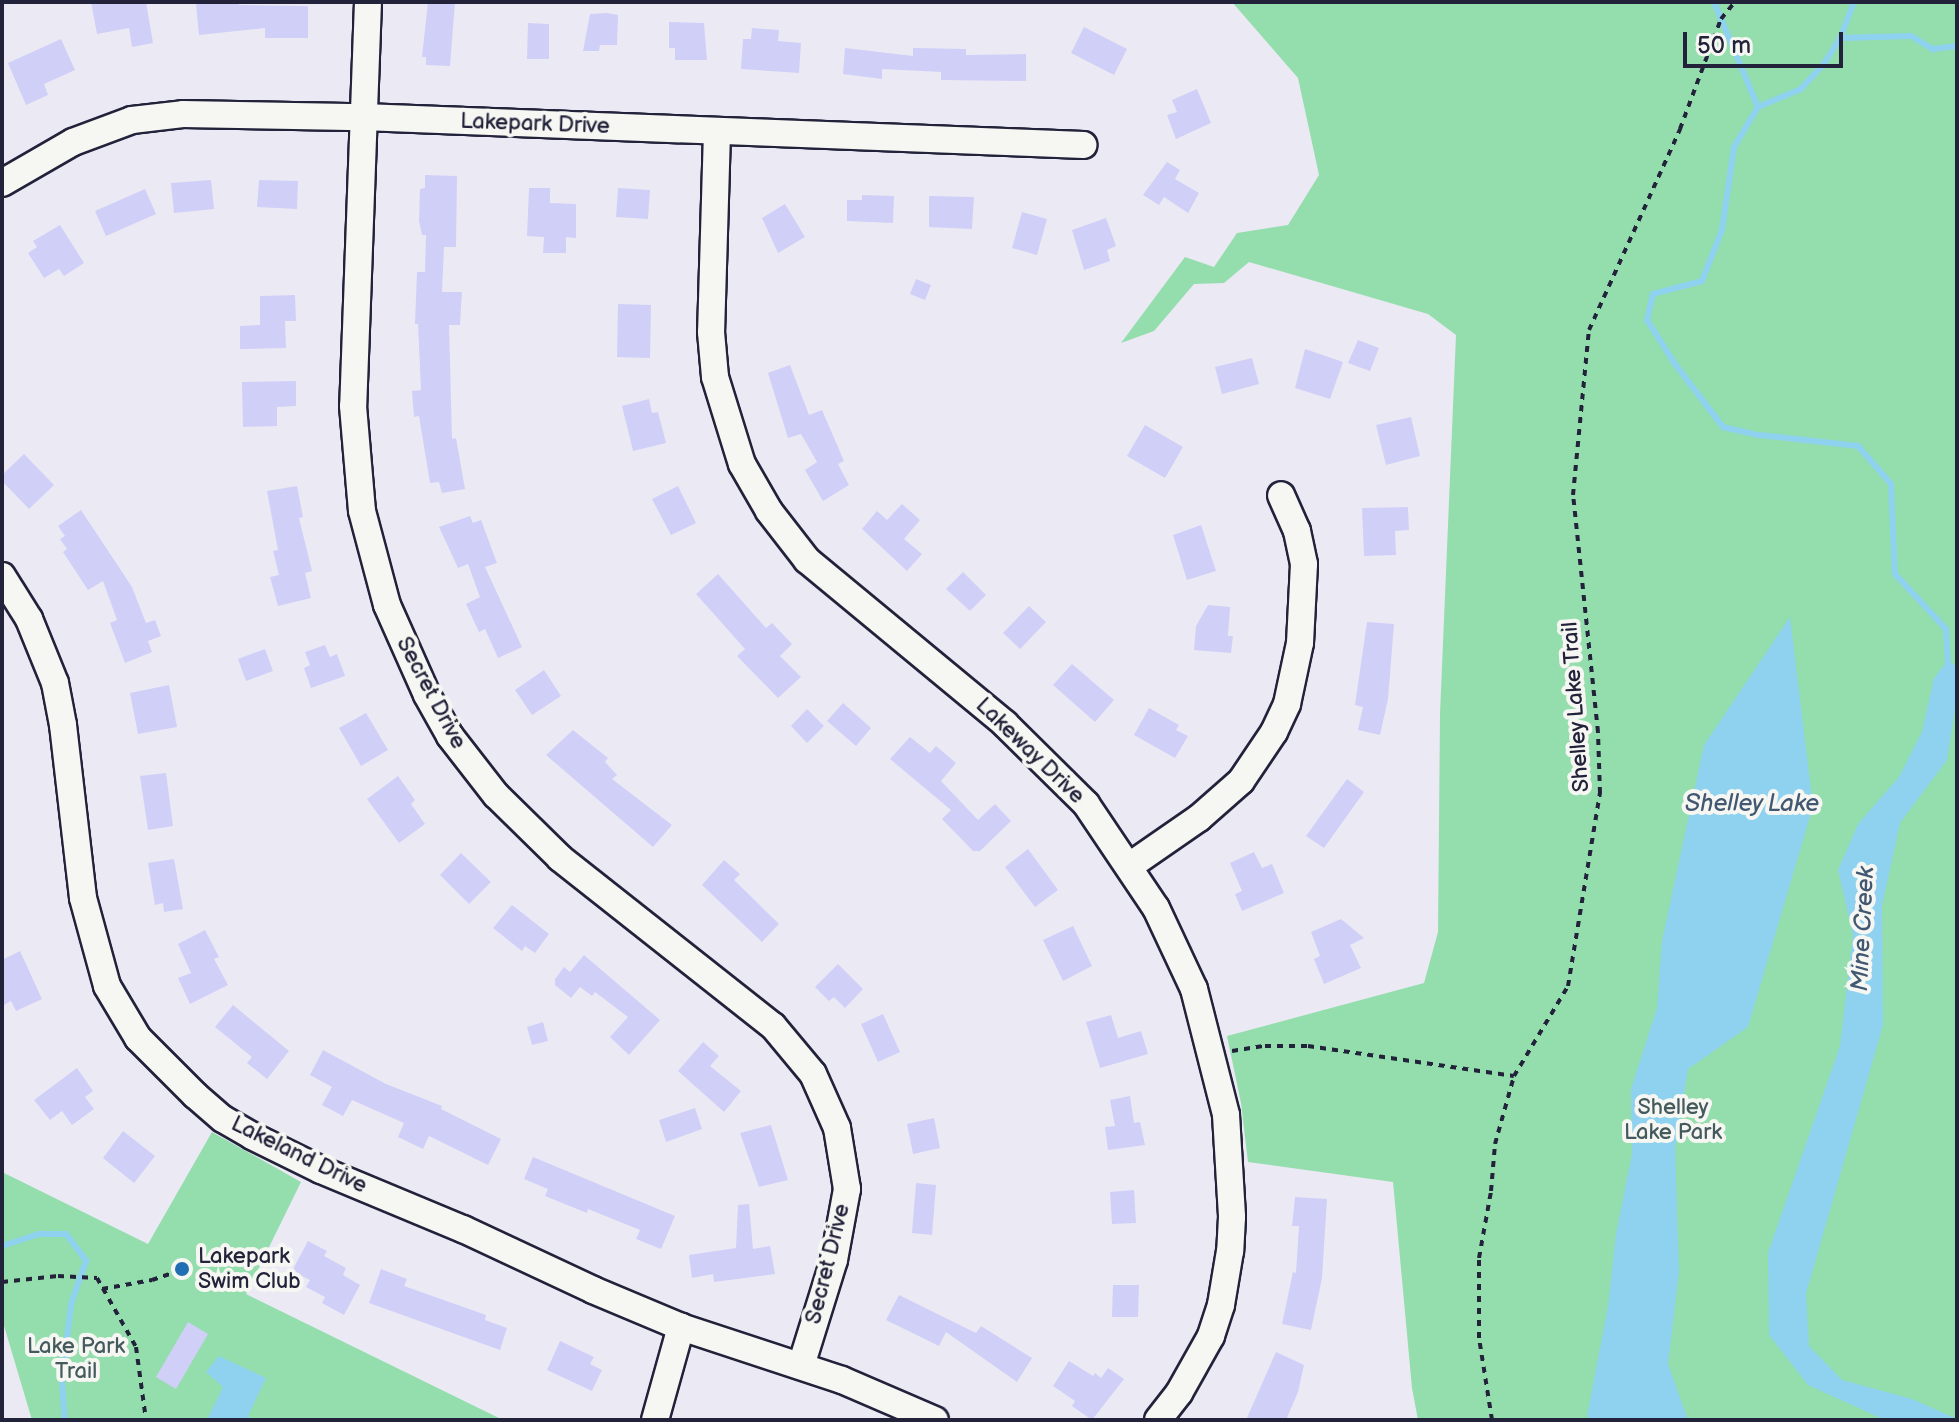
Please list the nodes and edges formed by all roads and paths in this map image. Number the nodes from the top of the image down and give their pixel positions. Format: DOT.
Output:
graph roads {
  1 [pos="368,2"];
  2 [pos="1735,2"];
  3 [pos="363,117"];
  4 [pos="717,132"];
  5 [pos="1083,145"];
  6 [pos="2,183"];
  7 [pos="1281,495"];
  8 [pos="2,576"];
  9 [pos="1131,865"];
  10 [pos="1213,1053"];
  11 [pos="1514,1076"];
  12 [pos="193,1266"];
  13 [pos="2,1282"];
  14 [pos="101,1289"];
  15 [pos="681,1327"];
  16 [pos="801,1366"];
  17 [pos="146,1420"];
  18 [pos="655,1420"];
  19 [pos="935,1420"];
  20 [pos="1158,1420"];
  21 [pos="1492,1420"];
  1 -- 3 [label="street, Secret Drive"];
  2 -- 11 [label="path, Shelley Lake Trail"];
  3 -- 4 [label="street, Lakepark Drive"];
  3 -- 6 [label="street, Lakepark Drive"];
  3 -- 16 [label="street, Secret Drive"];
  4 -- 5 [label="street, Lakepark Drive"];
  4 -- 9 [label="street, Lakeway Drive"];
  7 -- 9 [label="street"];
  8 -- 15 [label="street, Lakeland Drive"];
  9 -- 10 [label="street, Lakeway Drive"];
  10 -- 11 [label="path"];
  10 -- 20 [label="street, Lakeway Drive"];
  11 -- 21 [label="path, Shelley Lake Trail"];
  12 -- 14 [label="path"];
  13 -- 14 [label="path"];
  14 -- 17 [label="path"];
  15 -- 16 [label="street, Lakeland Drive"];
  15 -- 18 [label="street"];
  16 -- 19 [label="street, Lakeland Drive"];
}
